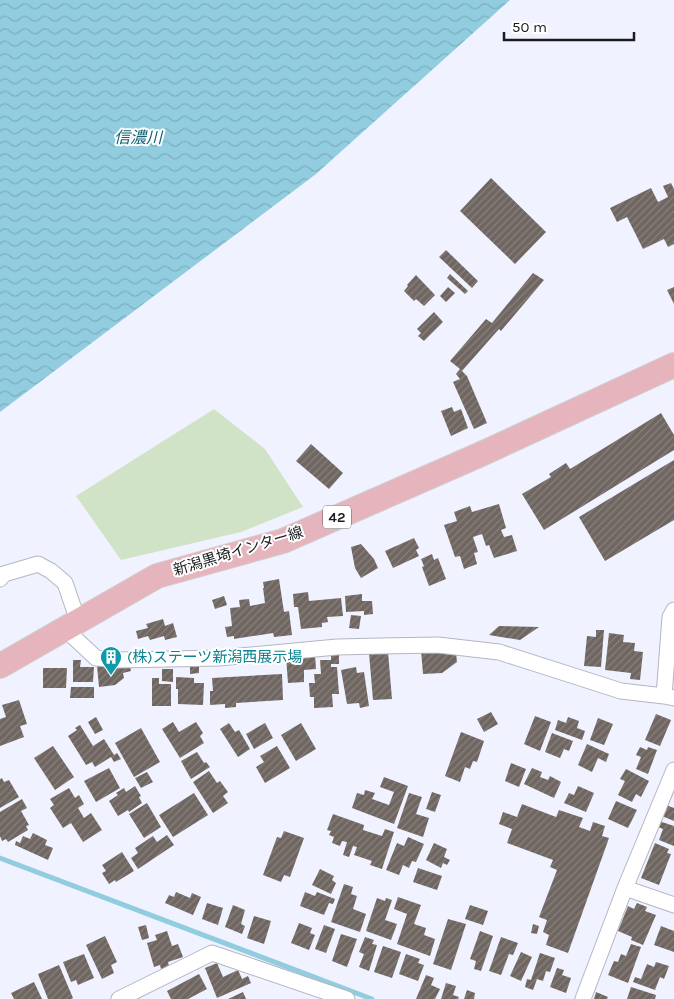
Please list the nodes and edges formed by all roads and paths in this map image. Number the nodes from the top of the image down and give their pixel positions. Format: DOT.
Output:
graph roads {
  1 [pos="674,365"];
  2 [pos="0,579"];
  3 [pos="674,610"];
  4 [pos="72,625"];
  5 [pos="0,666"];
  6 [pos="669,697"];
  7 [pos="674,770"];
  8 [pos="625,888"];
  9 [pos="674,905"];
  10 [pos="340,998"];
  11 [pos="119,999"];
  12 [pos="583,999"];
  1 -- 4 [label="main road, 新潟黒埼インター線 / 42"];
  2 -- 4 [label="street"];
  3 -- 6 [label="street"];
  4 -- 5 [label="main road, 新潟黒埼インター線 / 42"];
  4 -- 6 [label="street"];
  7 -- 8 [label="street"];
  8 -- 9 [label="street"];
  8 -- 12 [label="street"];
  10 -- 11 [label="street"];
}
